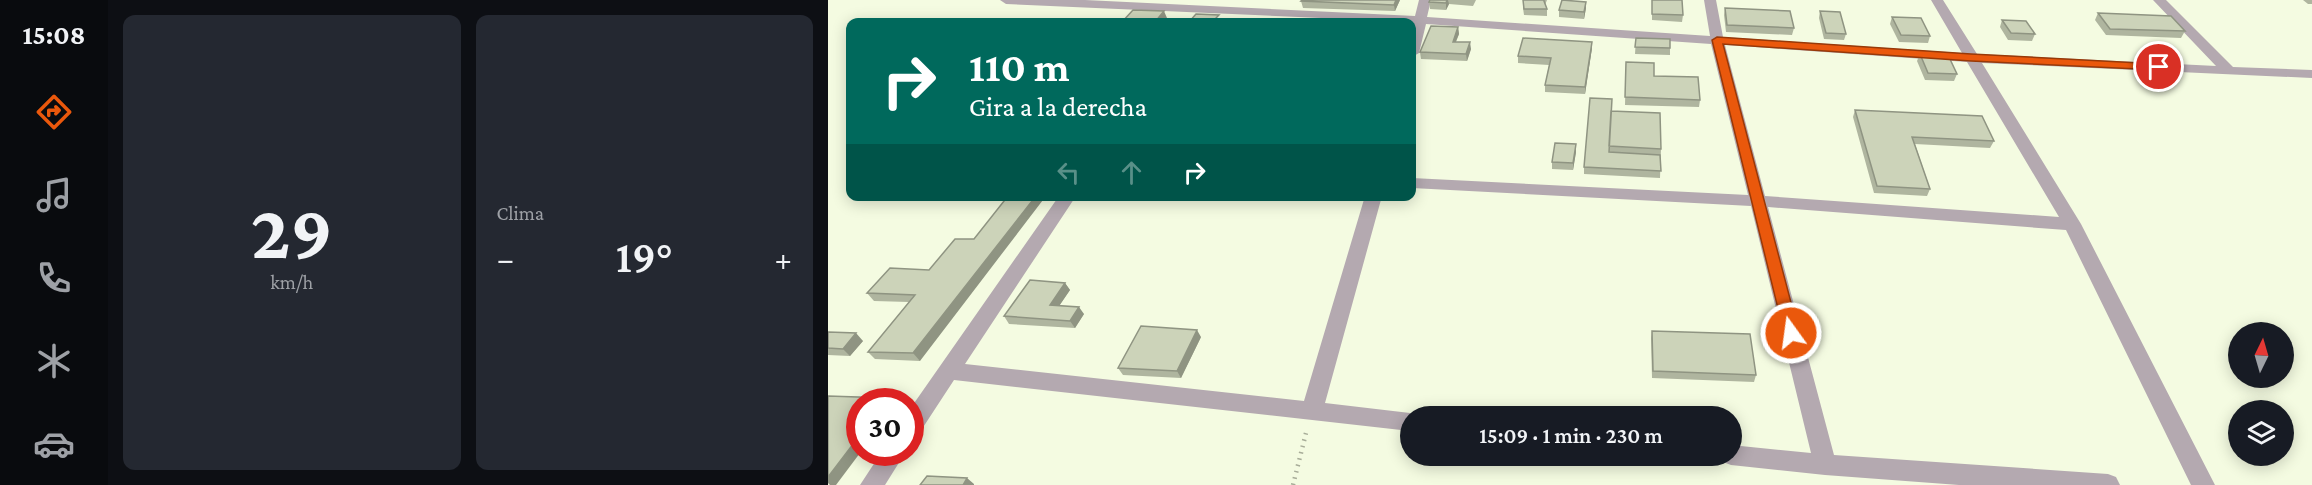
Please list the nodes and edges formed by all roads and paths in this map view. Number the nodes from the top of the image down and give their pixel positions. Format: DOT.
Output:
graph roads {
  1 [pos="1006,0"];
  2 [pos="1425,0"];
  3 [pos="1710,0"];
  4 [pos="1937,0"];
  5 [pos="2159,0"];
  6 [pos="1197,5"];
  7 [pos="1188,18"];
  8 [pos="1390,18"];
  9 [pos="1416,20"];
  10 [pos="1420,20"];
  11 [pos="1416,36"];
  12 [pos="1717,40"];
  13 [pos="1971,57"];
  14 [pos="2229,70"];
  15 [pos="2312,74"];
  16 [pos="1416,183"];
  17 [pos="1065,201"];
  18 [pos="1373,201"];
  19 [pos="1758,201"];
  20 [pos="2072,224"];
  21 [pos="949,371"];
  22 [pos="924,408"];
  23 [pos="1312,412"];
  24 [pos="1400,421"];
  25 [pos="1742,456"];
  26 [pos="1825,465"];
  27 [pos="885,466"];
  28 [pos="872,485"];
  29 [pos="1293,485"];
  30 [pos="2108,485"];
  31 [pos="2203,485"];
  1 -- 6 [label="street"];
  2 -- 10 [label="street"];
  3 -- 12 [label="street"];
  4 -- 13 [label="street"];
  5 -- 14 [label="street"];
  6 -- 7 [label="street"];
  6 -- 8 [label="street"];
  9 -- 10 [label="street"];
  10 -- 11 [label="street"];
  10 -- 12 [label="street"];
  12 -- 13 [label="street"];
  12 -- 19 [label="street"];
  13 -- 14 [label="street"];
  13 -- 20 [label="street"];
  14 -- 15 [label="street"];
  16 -- 19 [label="street"];
  17 -- 21 [label="street"];
  18 -- 23 [label="street"];
  19 -- 20 [label="street"];
  19 -- 26 [label="street"];
  20 -- 31 [label="street"];
  21 -- 22 [label="street"];
  21 -- 23 [label="street"];
  23 -- 24 [label="street"];
  23 -- 29 [label="path"];
  25 -- 26 [label="street"];
  26 -- 30 [label="street"];
  27 -- 28 [label="street"];
}
